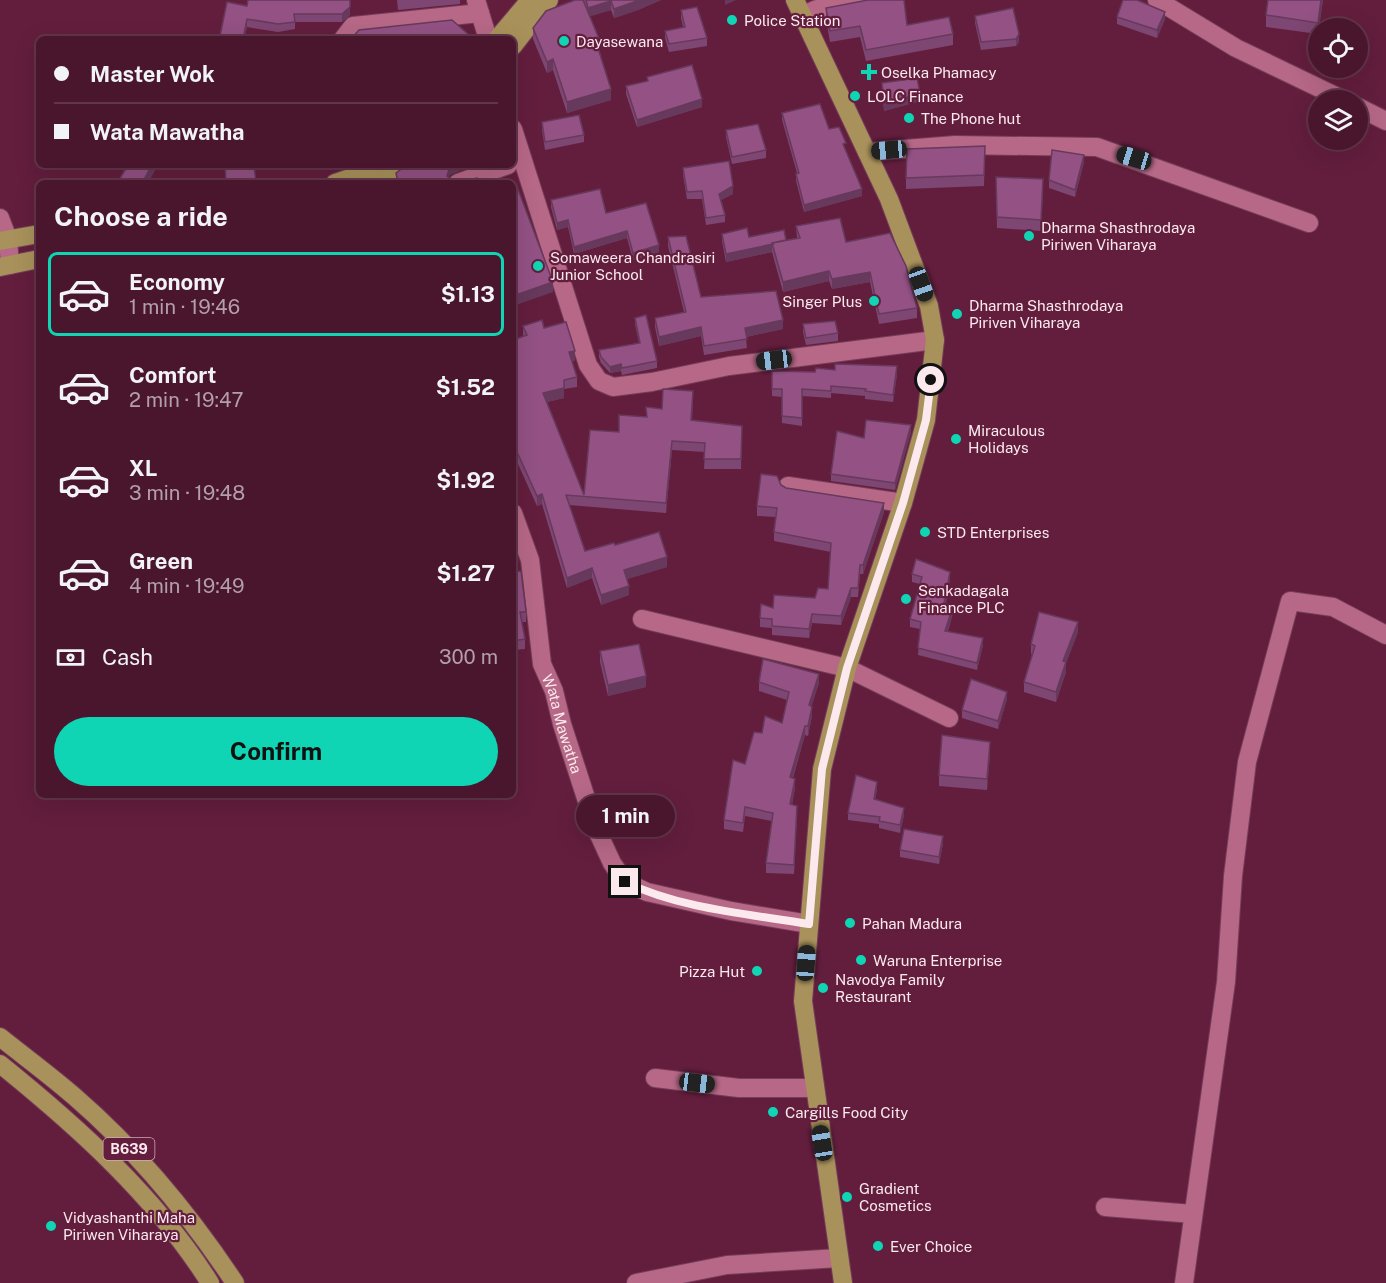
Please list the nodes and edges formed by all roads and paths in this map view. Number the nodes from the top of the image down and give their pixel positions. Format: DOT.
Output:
graph roads {
  1 [pos="530,0"];
  2 [pos="549,0"];
  3 [pos="865,0"];
  4 [pos="1157,0"];
  5 [pos="796,5"];
  6 [pos="478,6"];
  7 [pos="346,36"];
  8 [pos="487,36"];
  9 [pos="499,36"];
  10 [pos="516,42"];
  11 [pos="1323,90"];
  12 [pos="1368,112"];
  13 [pos="1386,121"];
  14 [pos="867,152"];
  15 [pos="516,154"];
  16 [pos="393,168"];
  17 [pos="500,168"];
  18 [pos="373,174"];
  19 [pos="348,180"];
  20 [pos="466,180"];
  21 [pos="0,218"];
  22 [pos="1309,223"];
  23 [pos="36,235"];
  24 [pos="4,240"];
  25 [pos="36,260"];
  26 [pos="5,266"];
  27 [pos="935,340"];
  28 [pos="788,486"];
  29 [pos="903,503"];
  30 [pos="516,521"];
  31 [pos="642,619"];
  32 [pos="1386,634"];
  33 [pos="847,668"];
  34 [pos="949,718"];
  35 [pos="809,924"];
  36 [pos="0,1037"];
  37 [pos="0,1064"];
  38 [pos="655,1078"];
  39 [pos="813,1088"];
  40 [pos="1105,1207"];
  41 [pos="1193,1215"];
  42 [pos="839,1258"];
  43 [pos="210,1283"];
  44 [pos="235,1283"];
  45 [pos="636,1283"];
  46 [pos="843,1283"];
  47 [pos="1184,1283"];
  1 -- 9 [label="main road"];
  2 -- 10 [label="main road"];
  3 -- 5 [label="street"];
  4 -- 11 [label="street"];
  5 -- 14 [label="main road"];
  6 -- 7 [label="street"];
  6 -- 8 [label="street"];
  12 -- 13 [label="street"];
  14 -- 22 [label="street"];
  14 -- 27 [label="main road"];
  15 -- 27 [label="street"];
  16 -- 18 [label="main road"];
  17 -- 20 [label="street"];
  18 -- 19 [label="main road"];
  21 -- 24 [label="street"];
  23 -- 24 [label="main road"];
  24 -- 26 [label="street"];
  25 -- 26 [label="main road"];
  27 -- 29 [label="main road"];
  28 -- 29 [label="street"];
  29 -- 33 [label="main road"];
  30 -- 35 [label="street, Wata Mawatha"];
  31 -- 33 [label="street"];
  32 -- 41 [label="street"];
  33 -- 34 [label="street"];
  33 -- 35 [label="main road"];
  35 -- 39 [label="main road"];
  36 -- 44 [label="main road, B639"];
  37 -- 43 [label="main road, B639"];
  38 -- 39 [label="street"];
  39 -- 42 [label="main road"];
  40 -- 41 [label="street"];
  41 -- 47 [label="street"];
  42 -- 45 [label="street"];
  42 -- 46 [label="main road"];
}
